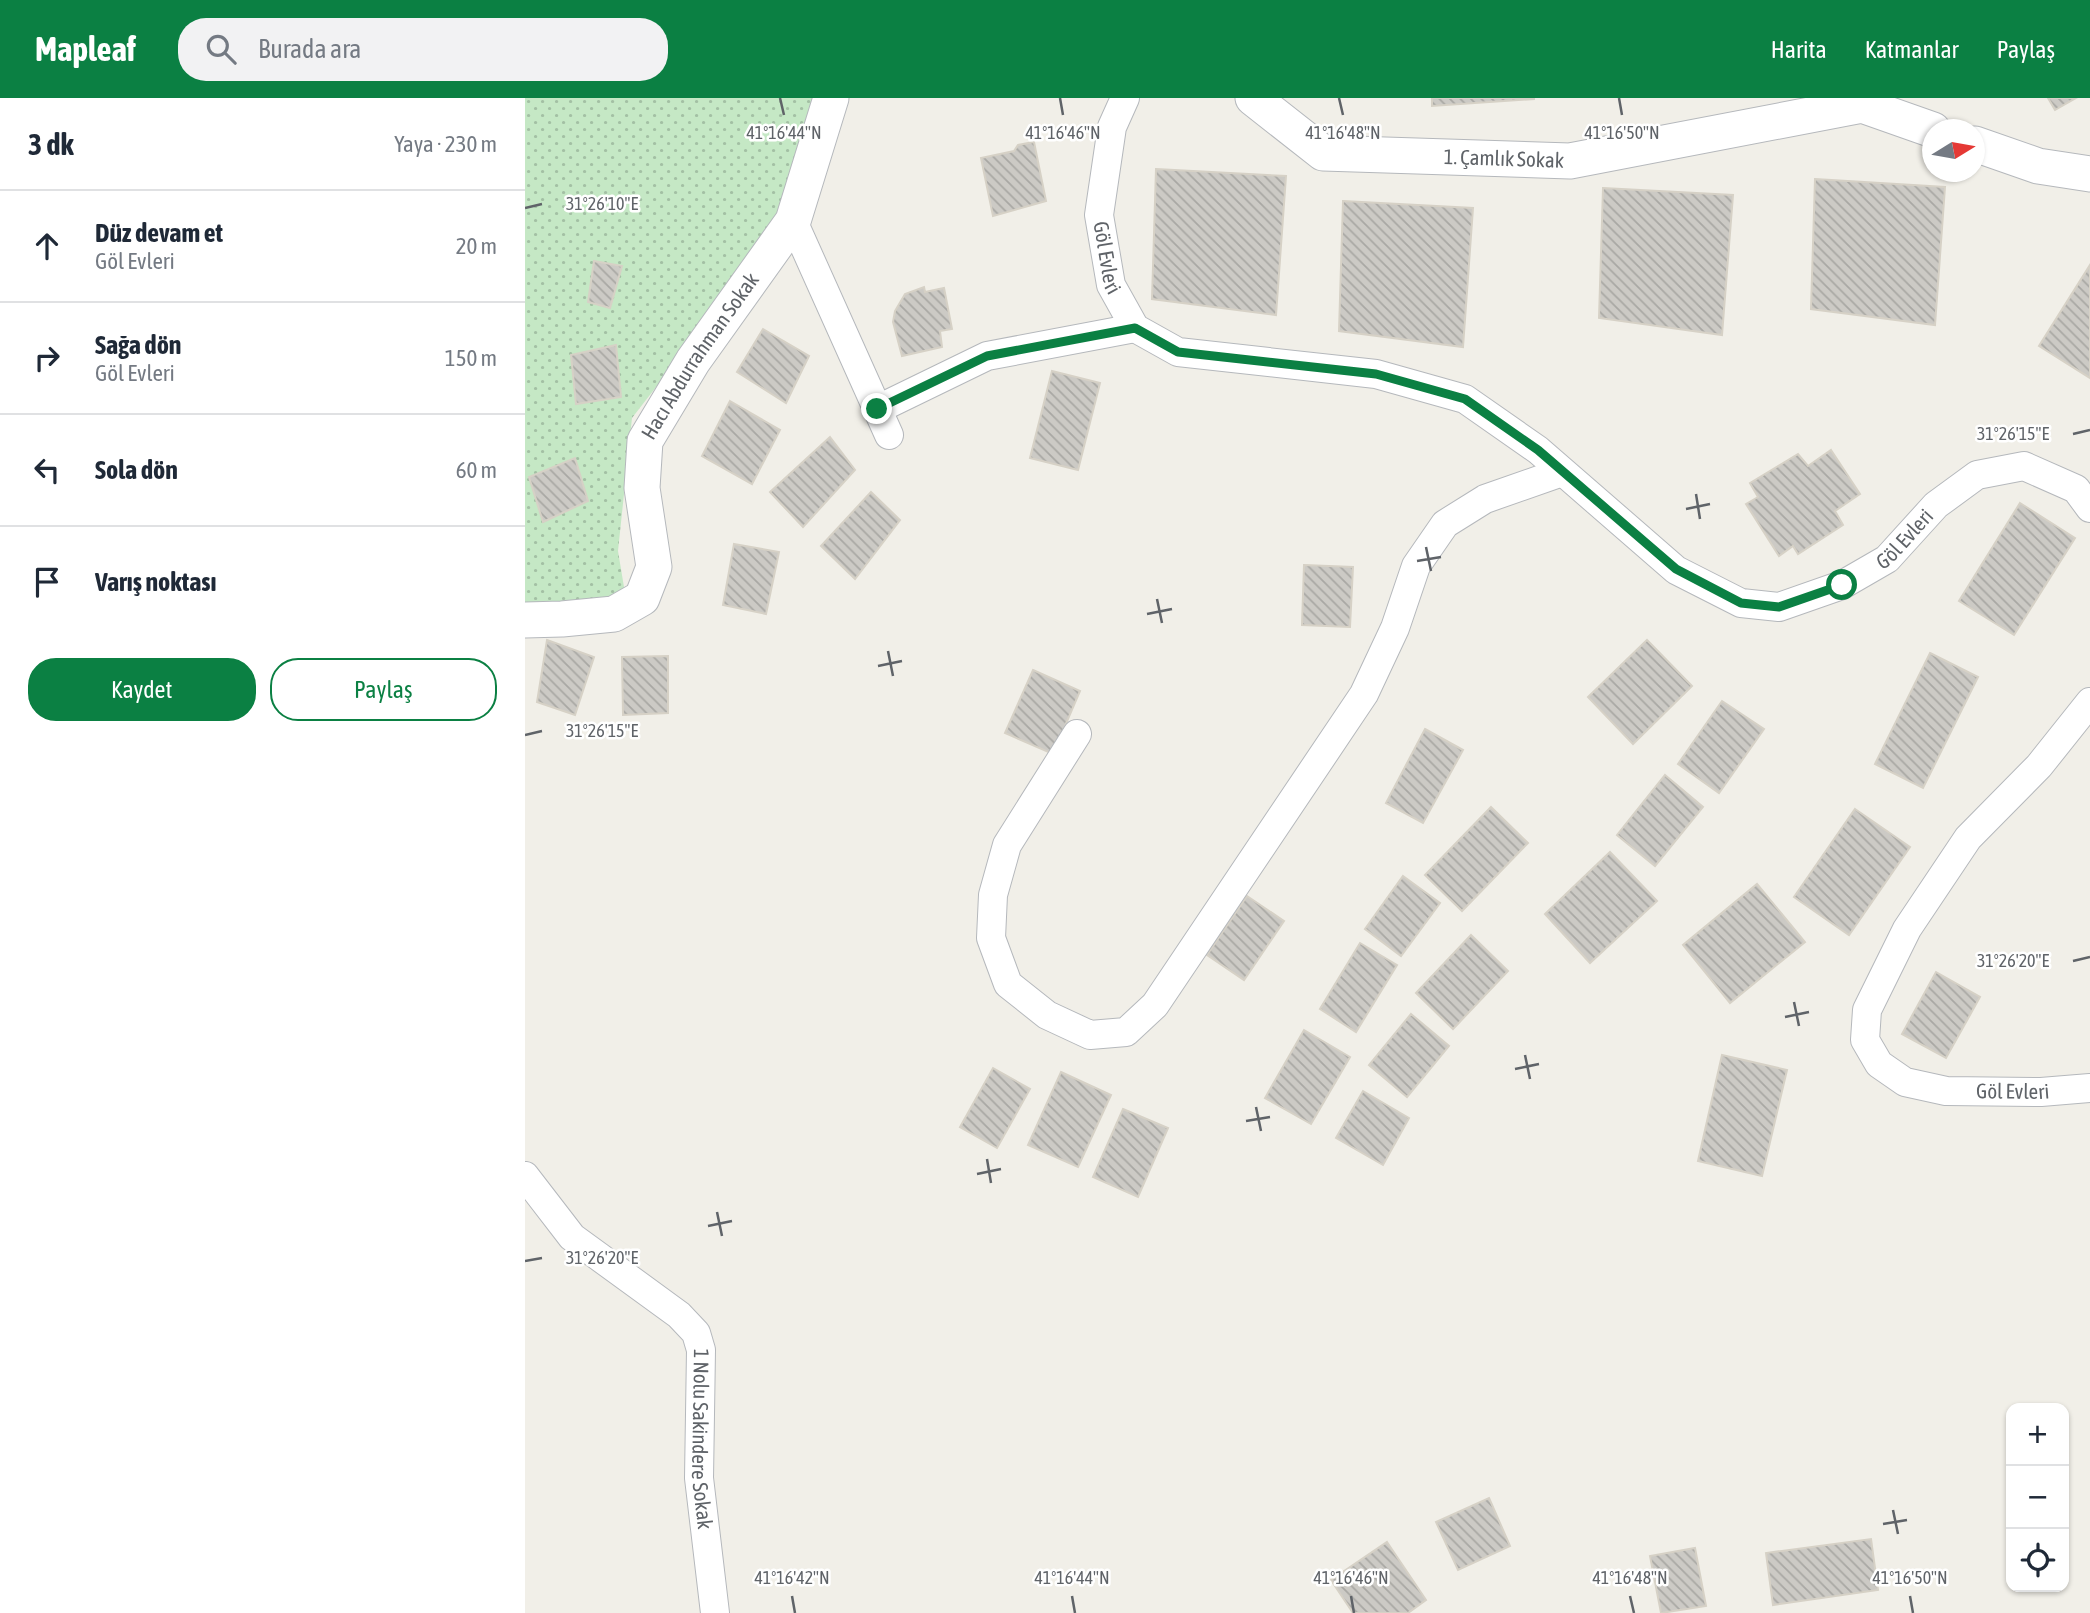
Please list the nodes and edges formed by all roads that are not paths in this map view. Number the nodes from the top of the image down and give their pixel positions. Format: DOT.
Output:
graph roads {
  1 [pos="831,98"];
  2 [pos="1125,98"];
  3 [pos="1253,98"];
  4 [pos="1922,126"];
  5 [pos="1985,147"];
  6 [pos="2090,174"];
  7 [pos="793,221"];
  8 [pos="1135,328"];
  9 [pos="877,409"];
  10 [pos="889,435"];
  11 [pos="1562,472"];
  12 [pos="2090,508"];
  13 [pos="525,620"];
  14 [pos="2090,702"];
  15 [pos="1077,734"];
  16 [pos="2090,1088"];
  17 [pos="525,1176"];
  18 [pos="715,1613"];
  1 -- 7 [label="street, Hacı Abdurrahman Sokak"];
  2 -- 8 [label="street, Göl Evleri"];
  3 -- 4 [label="street, 1. Çamlık Sokak"];
  5 -- 6 [label="street"];
  7 -- 9 [label="street"];
  7 -- 13 [label="street, Hacı Abdurrahman Sokak"];
  8 -- 9 [label="street"];
  8 -- 11 [label="street, Göl Evleri"];
  9 -- 10 [label="street"];
  11 -- 12 [label="street, Göl Evleri"];
  11 -- 15 [label="street"];
  14 -- 16 [label="street, Göl Evleri"];
  17 -- 18 [label="street, 1 Nolu Sakindere Sokak"];
}
